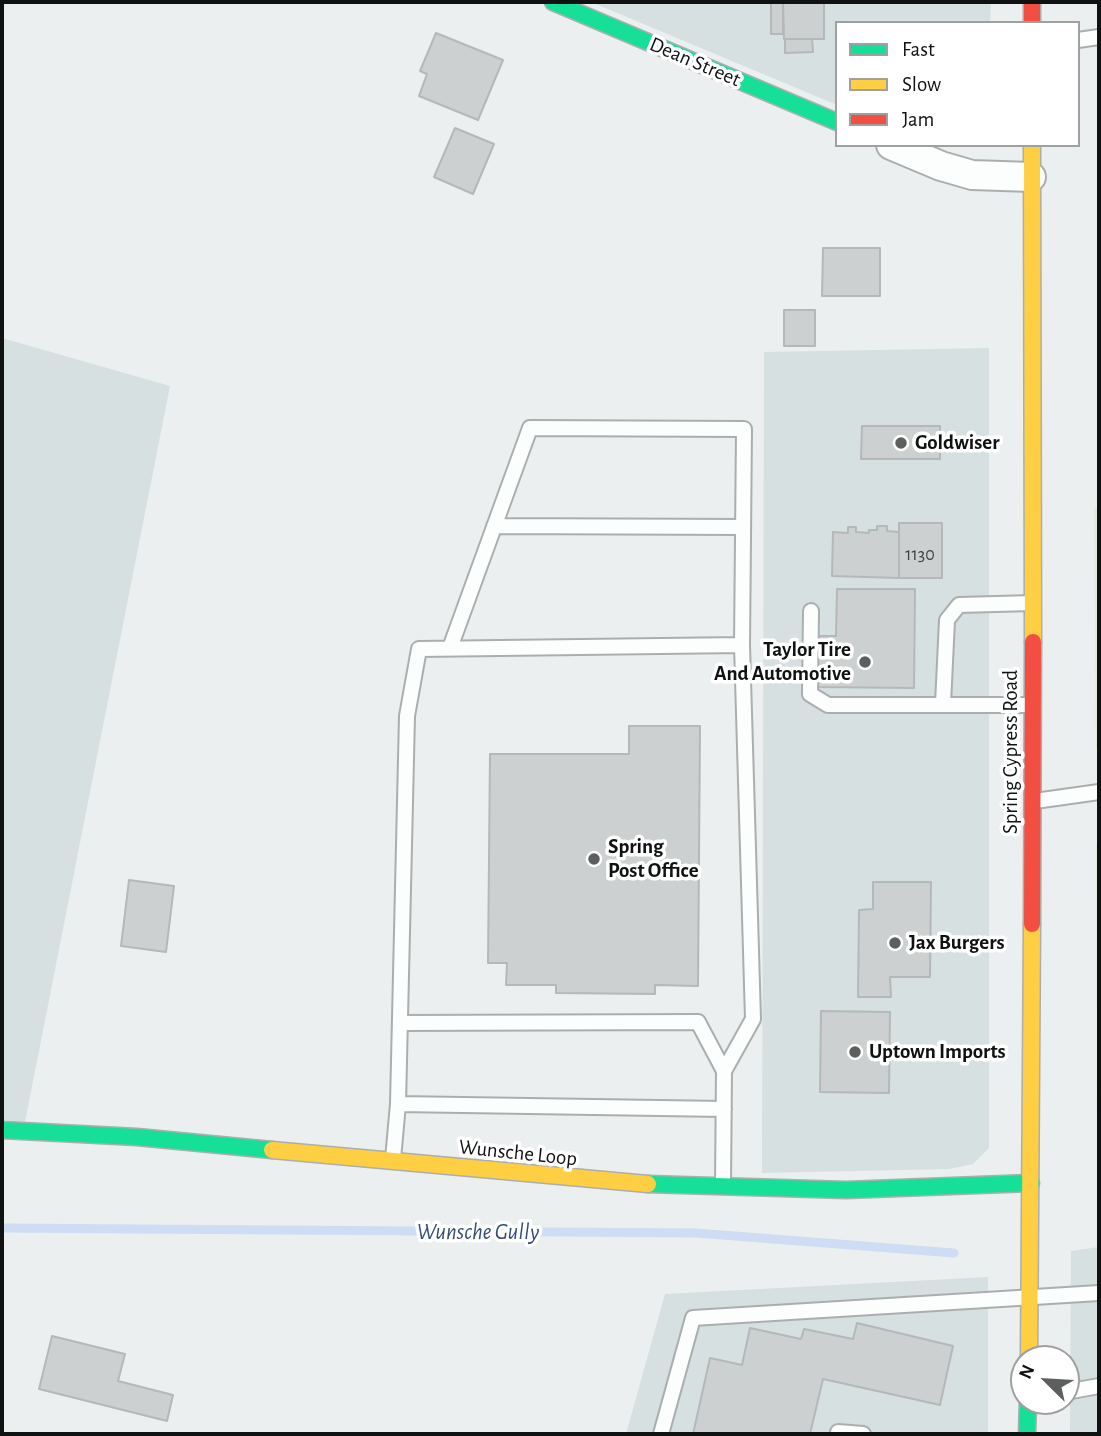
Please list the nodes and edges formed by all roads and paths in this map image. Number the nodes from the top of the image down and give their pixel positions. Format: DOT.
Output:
graph roads {
  1 [pos="553,2"];
  2 [pos="1032,2"];
  3 [pos="1032,21"];
  4 [pos="1099,37"];
  5 [pos="1080,40"];
  6 [pos="835,121"];
  7 [pos="896,147"];
  8 [pos="1032,147"];
  9 [pos="1031,177"];
  10 [pos="494,526"];
  11 [pos="743,527"];
  12 [pos="1033,603"];
  13 [pos="811,611"];
  14 [pos="742,645"];
  15 [pos="450,648"];
  16 [pos="943,704"];
  17 [pos="1033,705"];
  18 [pos="1099,792"];
  19 [pos="1032,802"];
  20 [pos="400,1023"];
  21 [pos="724,1071"];
  22 [pos="398,1104"];
  23 [pos="724,1109"];
  24 [pos="2,1130"];
  25 [pos="393,1162"];
  26 [pos="1031,1183"];
  27 [pos="723,1186"];
  28 [pos="1099,1293"];
  29 [pos="1030,1298"];
  30 [pos="1029,1345"];
  31 [pos="1099,1386"];
  32 [pos="1080,1389"];
  33 [pos="1028,1415"];
  34 [pos="661,1434"];
  35 [pos="838,1434"];
  36 [pos="863,1434"];
  37 [pos="1027,1434"];
  1 -- 6 [label="street, Dean Street"];
  2 -- 3 [label="street"];
  4 -- 5 [label="lane"];
  7 -- 9 [label="street"];
  8 -- 9 [label="street, Spring Cypress Road"];
  9 -- 12 [label="street, Spring Cypress Road"];
  10 -- 11 [label="lane"];
  10 -- 11 [label="lane"];
  10 -- 15 [label="lane"];
  11 -- 14 [label="lane"];
  12 -- 16 [label="lane"];
  12 -- 17 [label="street, Spring Cypress Road"];
  13 -- 16 [label="lane"];
  14 -- 15 [label="lane"];
  14 -- 21 [label="lane"];
  15 -- 20 [label="lane"];
  16 -- 17 [label="lane"];
  17 -- 19 [label="street, Spring Cypress Road"];
  18 -- 19 [label="lane"];
  19 -- 26 [label="street, Spring Cypress Road"];
  20 -- 21 [label="lane"];
  20 -- 22 [label="lane"];
  21 -- 23 [label="lane"];
  22 -- 23 [label="lane"];
  22 -- 25 [label="lane"];
  23 -- 27 [label="lane"];
  24 -- 25 [label="street, Wunsche Loop"];
  25 -- 27 [label="street, Wunsche Loop"];
  26 -- 27 [label="street, Wunsche Loop"];
  26 -- 29 [label="street, Spring Cypress Road"];
  28 -- 29 [label="lane"];
  29 -- 30 [label="street, Spring Cypress Road"];
  29 -- 34 [label="lane"];
  31 -- 32 [label="lane"];
  33 -- 37 [label="street"];
  35 -- 36 [label="lane"];
}
